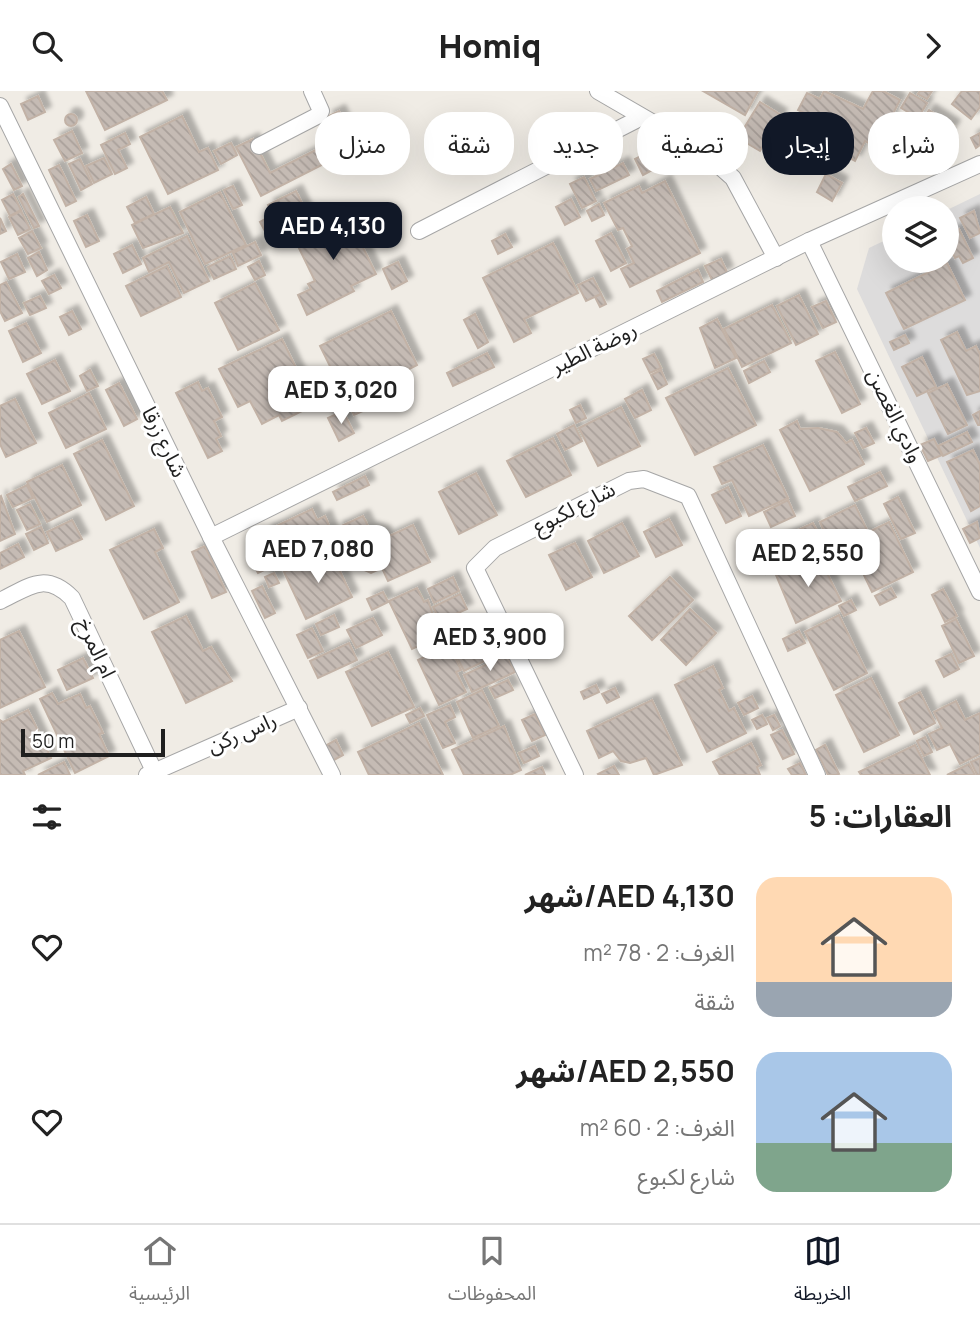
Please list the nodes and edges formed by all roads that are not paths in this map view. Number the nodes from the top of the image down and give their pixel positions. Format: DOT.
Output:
graph roads {
  1 [pos="312,91"];
  2 [pos="598,91"];
  3 [pos="0,106"];
  4 [pos="637,114"];
  5 [pos="637,120"];
  6 [pos="259,146"];
  7 [pos="980,164"];
  8 [pos="730,175"];
  9 [pos="419,231"];
  10 [pos="809,241"];
  11 [pos="776,258"];
  12 [pos="211,537"];
  13 [pos="980,591"];
  14 [pos="0,601"];
  15 [pos="299,708"];
  16 [pos="150,773"];
  17 [pos="332,775"];
  18 [pos="575,775"];
  19 [pos="817,775"];
  1 -- 6 [label="street"];
  2 -- 4 [label="street"];
  3 -- 12 [label="street, شارع زرقا"];
  5 -- 9 [label="street"];
  7 -- 10 [label="street, روضة الطير"];
  8 -- 11 [label="street"];
  10 -- 11 [label="street, روضة الطير"];
  10 -- 13 [label="street, وادي الغصن"];
  11 -- 12 [label="street, روضة الطير"];
  12 -- 15 [label="street, شارع زرقا"];
  14 -- 16 [label="street, ام المرخ"];
  15 -- 16 [label="street, راس ركن"];
  15 -- 17 [label="street, شارع زرقا"];
  18 -- 19 [label="street, شارع لكبوع"];
}
